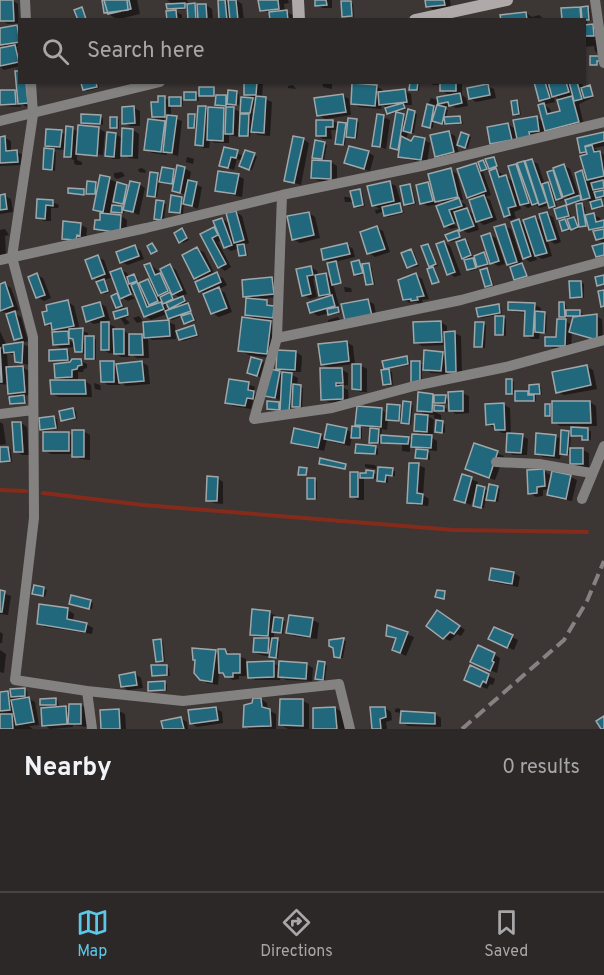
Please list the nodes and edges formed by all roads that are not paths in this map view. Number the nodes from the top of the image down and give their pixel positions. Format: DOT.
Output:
graph roads {
  1 [pos="25,0"];
  2 [pos="298,0"];
  3 [pos="507,0"];
  4 [pos="595,0"];
  5 [pos="26,18"];
  6 [pos="299,18"];
  7 [pos="424,18"];
  8 [pos="604,63"];
  9 [pos="30,84"];
  10 [pos="152,84"];
  11 [pos="33,115"];
  12 [pos="0,121"];
  13 [pos="604,122"];
  14 [pos="282,195"];
  15 [pos="12,257"];
  16 [pos="0,261"];
  17 [pos="604,261"];
  18 [pos="277,338"];
  19 [pos="604,340"];
  20 [pos="33,410"];
  21 [pos="0,414"];
  22 [pos="604,446"];
  23 [pos="496,462"];
  24 [pos="591,473"];
  25 [pos="582,499"];
  26 [pos="87,691"];
  27 [pos="92,729"];
  28 [pos="350,729"];
  1 -- 5 [label="street"];
  2 -- 6 [label="street"];
  3 -- 7 [label="street"];
  4 -- 8 [label="street"];
  9 -- 11 [label="street"];
  10 -- 11 [label="street"];
  11 -- 12 [label="street"];
  11 -- 15 [label="street"];
  13 -- 14 [label="street"];
  14 -- 15 [label="street"];
  14 -- 18 [label="street"];
  15 -- 16 [label="street"];
  15 -- 20 [label="street"];
  17 -- 18 [label="street"];
  18 -- 19 [label="street"];
  20 -- 21 [label="street"];
  20 -- 26 [label="street"];
  22 -- 24 [label="street"];
  23 -- 24 [label="street"];
  24 -- 25 [label="street"];
  26 -- 27 [label="street"];
  26 -- 28 [label="street"];
}
